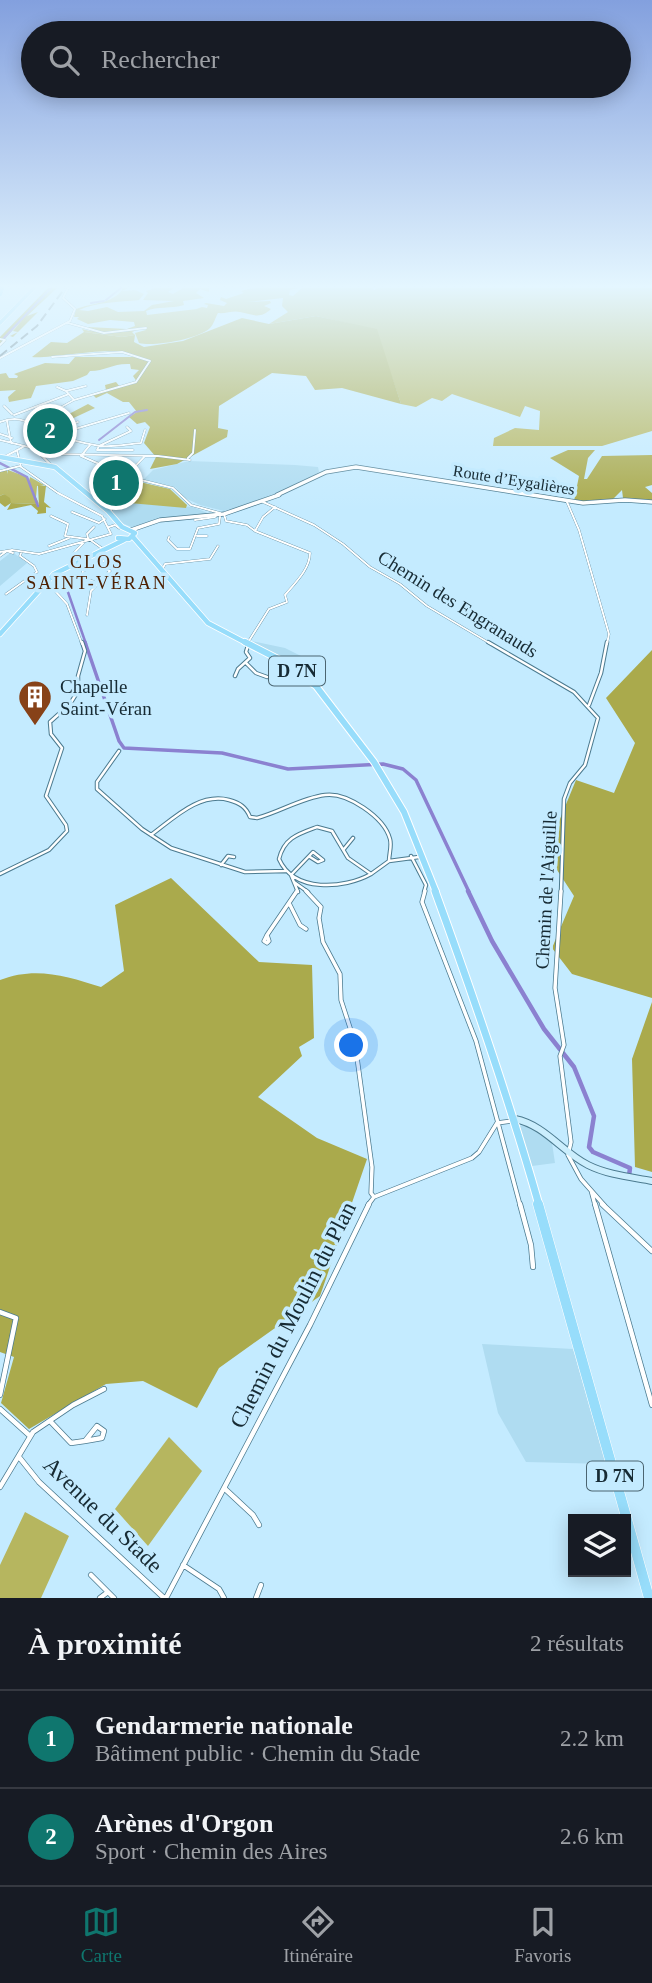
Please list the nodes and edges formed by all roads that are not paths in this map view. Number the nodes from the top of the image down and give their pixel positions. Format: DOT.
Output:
graph roads {
  1 [pos="148,363"];
  2 [pos="86,386"];
  3 [pos="57,387"];
  4 [pos="66,391"];
  5 [pos="69,394"];
  6 [pos="74,400"];
  7 [pos="4,406"];
  8 [pos="129,413"];
  9 [pos="13,415"];
  10 [pos="6,416"];
  11 [pos="25,420"];
  12 [pos="8,421"];
  13 [pos="78,422"];
  14 [pos="0,423"];
  15 [pos="33,423"];
  16 [pos="74,424"];
  17 [pos="68,426"];
  18 [pos="127,427"];
  19 [pos="79,428"];
  20 [pos="145,430"];
  21 [pos="195,430"];
  22 [pos="0,434"];
  23 [pos="44,435"];
  24 [pos="52,436"];
  25 [pos="10,438"];
  26 [pos="1,440"];
  27 [pos="12,443"];
  28 [pos="0,444"];
  29 [pos="90,445"];
  30 [pos="99,446"];
  31 [pos="23,447"];
  32 [pos="17,450"];
  33 [pos="132,450"];
  34 [pos="38,451"];
  35 [pos="81,456"];
  36 [pos="145,456"];
  37 [pos="1,458"];
  38 [pos="185,459"];
  39 [pos="190,460"];
  40 [pos="19,463"];
  41 [pos="52,466"];
  42 [pos="0,471"];
  43 [pos="126,476"];
  44 [pos="567,500"];
  45 [pos="262,502"];
  46 [pos="652,502"];
  47 [pos="275,508"];
  48 [pos="72,512"];
  49 [pos="232,512"];
  50 [pos="110,513"];
  51 [pos="219,515"];
  52 [pos="51,516"];
  53 [pos="106,519"];
  54 [pos="94,527"];
  55 [pos="109,527"];
  56 [pos="256,531"];
  57 [pos="126,534"];
  58 [pos="196,536"];
  59 [pos="208,536"];
  60 [pos="169,537"];
  61 [pos="73,538"];
  62 [pos="88,539"];
  63 [pos="49,546"];
  64 [pos="218,546"];
  65 [pos="104,550"];
  66 [pos="21,552"];
  67 [pos="0,554"];
  68 [pos="72,564"];
  69 [pos="96,565"];
  70 [pos="163,569"];
  71 [pos="110,571"];
  72 [pos="117,573"];
  73 [pos="47,582"];
  74 [pos="97,584"];
  75 [pos="104,586"];
  76 [pos="6,594"];
  77 [pos="88,615"];
  78 [pos="0,634"];
  79 [pos="247,644"];
  80 [pos="246,663"];
  81 [pos="235,676"];
  82 [pos="267,677"];
  83 [pos="589,705"];
  84 [pos="119,751"];
  85 [pos="151,835"];
  86 [pos="353,838"];
  87 [pos="343,850"];
  88 [pos="416,856"];
  89 [pos="234,857"];
  90 [pos="310,857"];
  91 [pos="389,861"];
  92 [pos="222,865"];
  93 [pos="286,871"];
  94 [pos="0,874"];
  95 [pos="371,874"];
  96 [pos="292,875"];
  97 [pos="294,883"];
  98 [pos="438,899"];
  99 [pos="289,903"];
  100 [pos="306,929"];
  101 [pos="267,935"];
  102 [pos="515,1120"];
  103 [pos="497,1123"];
  104 [pos="568,1152"];
  105 [pos="652,1181"];
  106 [pos="592,1191"];
  107 [pos="374,1197"];
  108 [pos="652,1251"];
  109 [pos="533,1267"];
  110 [pos="0,1312"];
  111 [pos="104,1389"];
  112 [pos="0,1395"];
  113 [pos="652,1405"];
  114 [pos="0,1409"];
  115 [pos="50,1421"];
  116 [pos="29,1436"];
  117 [pos="85,1441"];
  118 [pos="19,1457"];
  119 [pos="0,1487"];
  120 [pos="224,1488"];
  121 [pos="259,1525"];
  122 [pos="183,1565"];
  123 [pos="91,1575"];
  124 [pos="261,1585"];
  125 [pos="107,1592"];
  126 [pos="100,1598"];
  127 [pos="114,1598"];
  128 [pos="165,1598"];
  129 [pos="224,1598"];
  130 [pos="256,1598"];
  131 [pos="649,1598"];
  1 -- 6 [label="street"];
  2 -- 4 [label="street"];
  3 -- 4 [label="street"];
  4 -- 5 [label="street"];
  5 -- 6 [label="street"];
  5 -- 9 [label="street"];
  6 -- 15 [label="street"];
  7 -- 9 [label="street"];
  8 -- 19 [label="street"];
  9 -- 10 [label="street"];
  9 -- 11 [label="street"];
  11 -- 12 [label="street"];
  11 -- 15 [label="street"];
  12 -- 14 [label="street"];
  12 -- 25 [label="street"];
  13 -- 16 [label="street"];
  15 -- 23 [label="street"];
  16 -- 17 [label="street"];
  16 -- 19 [label="street"];
  18 -- 30 [label="street"];
  19 -- 24 [label="street"];
  20 -- 30 [label="street"];
  21 -- 38 [label="street"];
  22 -- 25 [label="street"];
  23 -- 24 [label="street"];
  23 -- 34 [label="street"];
  24 -- 29 [label="street"];
  25 -- 26 [label="street"];
  25 -- 27 [label="street"];
  26 -- 27 [label="street"];
  26 -- 28 [label="street"];
  27 -- 31 [label="street"];
  29 -- 30 [label="street"];
  29 -- 35 [label="street"];
  30 -- 33 [label="street"];
  31 -- 32 [label="street"];
  31 -- 34 [label="street"];
  32 -- 37 [label="street"];
  32 -- 40 [label="street"];
  34 -- 35 [label="street"];
  34 -- 41 [label="street"];
  35 -- 36 [label="street"];
  35 -- 43 [label="street"];
  36 -- 38 [label="street"];
  36 -- 43 [label="street"];
  37 -- 40 [label="main road"];
  38 -- 39 [label="street"];
  40 -- 41 [label="main road"];
  40 -- 42 [label="street"];
  40 -- 53 [label="street"];
  41 -- 50 [label="main road"];
  43 -- 50 [label="street"];
  43 -- 51 [label="street"];
  44 -- 45 [label="street, Route d’Eygalières"];
  44 -- 46 [label="street, Route d’Eygalières"];
  44 -- 83 [label="street, Chemin de l'Aiguille"];
  45 -- 47 [label="street, Chemin des Engranauds"];
  45 -- 49 [label="street, Route d’Eygalières"];
  45 -- 51 [label="street, Route d’Eygalières"];
  47 -- 56 [label="street"];
  47 -- 83 [label="street, Chemin des Engranauds"];
  48 -- 53 [label="street"];
  49 -- 51 [label="street, Route d’Eygalières"];
  49 -- 51 [label="street"];
  50 -- 53 [label="street"];
  50 -- 57 [label="main road"];
  51 -- 56 [label="street"];
  51 -- 57 [label="street, Route d’Eygalières"];
  51 -- 57 [label="street, Route d’Eygalières"];
  51 -- 58 [label="street"];
  52 -- 61 [label="street"];
  53 -- 55 [label="street"];
  54 -- 62 [label="street"];
  55 -- 57 [label="street"];
  55 -- 62 [label="street"];
  56 -- 79 [label="street"];
  57 -- 65 [label="main road"];
  57 -- 70 [label="main road, D 7N"];
  58 -- 59 [label="street"];
  58 -- 60 [label="street"];
  61 -- 62 [label="street"];
  61 -- 63 [label="street"];
  62 -- 65 [label="street"];
  62 -- 66 [label="street"];
  62 -- 68 [label="street"];
  64 -- 70 [label="street"];
  65 -- 68 [label="main road"];
  65 -- 69 [label="street"];
  66 -- 67 [label="street"];
  66 -- 76 [label="street"];
  68 -- 73 [label="main road"];
  69 -- 71 [label="street"];
  69 -- 74 [label="street"];
  70 -- 79 [label="main road, D 7N"];
  71 -- 72 [label="street"];
  71 -- 74 [label="street"];
  73 -- 78 [label="main road"];
  73 -- 94 [label="street"];
  74 -- 75 [label="street"];
  74 -- 77 [label="street"];
  79 -- 80 [label="street"];
  79 -- 88 [label="main road, D 7N"];
  80 -- 81 [label="street"];
  80 -- 82 [label="street"];
  83 -- 104 [label="street, Chemin de l'Aiguille"];
  84 -- 85 [label="street"];
  85 -- 91 [label="street"];
  85 -- 92 [label="street"];
  86 -- 87 [label="street"];
  87 -- 93 [label="street"];
  87 -- 95 [label="street"];
  88 -- 91 [label="street"];
  88 -- 98 [label="main road, D 7N"];
  88 -- 98 [label="main road, D 7N"];
  88 -- 103 [label="street"];
  89 -- 92 [label="street"];
  90 -- 96 [label="street"];
  91 -- 95 [label="street"];
  92 -- 93 [label="street"];
  93 -- 96 [label="street"];
  95 -- 96 [label="street"];
  96 -- 97 [label="street"];
  97 -- 99 [label="street"];
  97 -- 107 [label="street"];
  98 -- 102 [label="main road, D 7N"];
  99 -- 100 [label="street"];
  99 -- 101 [label="street"];
  102 -- 103 [label="street"];
  102 -- 104 [label="main road"];
  102 -- 131 [label="main road, D 7N"];
  103 -- 107 [label="street, Chemin du Moulin du Plan"];
  103 -- 109 [label="street"];
  104 -- 105 [label="main road"];
  104 -- 106 [label="street"];
  106 -- 108 [label="street"];
  106 -- 113 [label="street"];
  107 -- 120 [label="street, Chemin du Moulin du Plan"];
  110 -- 112 [label="street"];
  111 -- 115 [label="street"];
  114 -- 116 [label="street"];
  115 -- 116 [label="street"];
  115 -- 117 [label="street"];
  116 -- 118 [label="street"];
  117 -- 117 [label="street"];
  118 -- 119 [label="street"];
  118 -- 128 [label="street, Avenue du Stade"];
  120 -- 121 [label="street"];
  120 -- 122 [label="street, Chemin du Moulin du Plan"];
  122 -- 128 [label="street, Chemin du Moulin du Plan"];
  122 -- 129 [label="street"];
  123 -- 125 [label="street"];
  124 -- 130 [label="street"];
  125 -- 126 [label="street"];
  125 -- 127 [label="street"];
}
